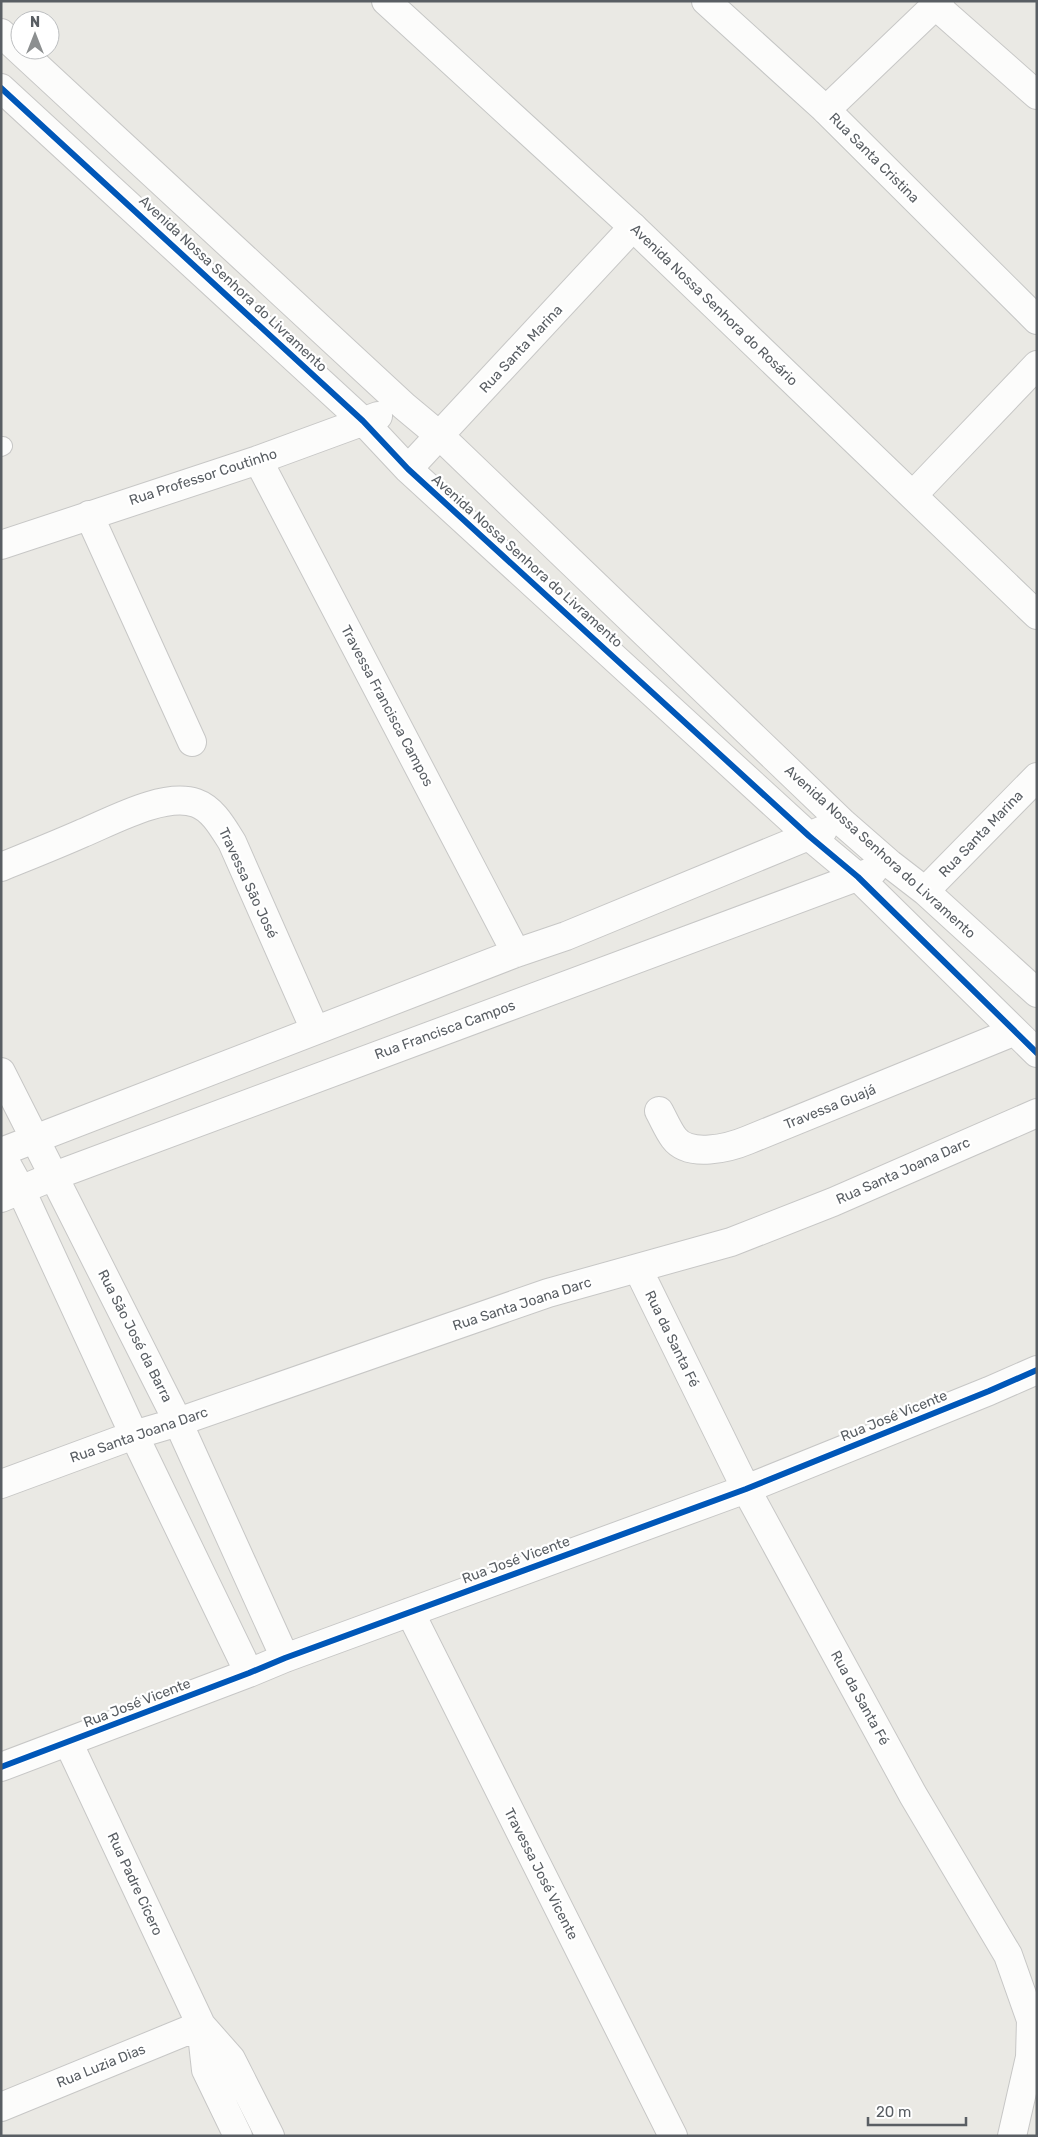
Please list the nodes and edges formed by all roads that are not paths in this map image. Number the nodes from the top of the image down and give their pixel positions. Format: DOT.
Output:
graph roads {
  1 [pos="386,1"];
  2 [pos="706,1"];
  3 [pos="938,3"];
  4 [pos="1,33"];
  5 [pos="1,88"];
  6 [pos="1037,95"];
  7 [pos="826,110"];
  8 [pos="633,227"];
  9 [pos="1037,320"];
  10 [pos="1037,364"];
  11 [pos="404,406"];
  12 [pos="363,421"];
  13 [pos="440,436"];
  14 [pos="258,460"];
  15 [pos="408,469"];
  16 [pos="914,495"];
  17 [pos="89,515"];
  18 [pos="1,545"];
  19 [pos="1037,615"];
  20 [pos="192,742"];
  21 [pos="1037,777"];
  22 [pos="843,822"];
  23 [pos="809,836"];
  24 [pos="890,864"];
  25 [pos="1,867"];
  26 [pos="858,877"];
  27 [pos="925,891"];
  28 [pos="516,953"];
  29 [pos="1037,993"];
  30 [pos="315,1030"];
  31 [pos="1013,1032"];
  32 [pos="1037,1053"];
  33 [pos="1,1072"];
  34 [pos="659,1111"];
  35 [pos="1037,1113"];
  36 [pos="35,1140"];
  37 [pos="1,1153"];
  38 [pos="54,1176"];
  39 [pos="11,1194"];
  40 [pos="638,1269"];
  41 [pos="1037,1370"];
  42 [pos="178,1422"];
  43 [pos="134,1435"];
  44 [pos="1,1484"];
  45 [pos="746,1489"];
  46 [pos="410,1612"];
  47 [pos="285,1658"];
  48 [pos="249,1674"];
  49 [pos="68,1742"];
  50 [pos="1,1767"];
  51 [pos="202,2025"];
  52 [pos="1,2107"];
  53 [pos="238,2136"];
  54 [pos="270,2136"];
  55 [pos="673,2136"];
  56 [pos="1012,2136"];
  1 -- 8 [label="street, Avenida Nossa Senhora do Rosário"];
  2 -- 7 [label="street, Rua Santa Cristina"];
  3 -- 6 [label="street"];
  3 -- 7 [label="street"];
  4 -- 11 [label="street, Avenida Nossa Senhora do Livramento"];
  5 -- 12 [label="street, Avenida Nossa Senhora do Livramento"];
  7 -- 9 [label="street, Rua Santa Cristina"];
  8 -- 13 [label="street, Rua Santa Marina"];
  8 -- 16 [label="street, Avenida Nossa Senhora do Rosário"];
  10 -- 16 [label="street"];
  11 -- 12 [label="street, Rua Professor Coutinho"];
  11 -- 13 [label="street, Avenida Nossa Senhora do Livramento"];
  12 -- 14 [label="street, Rua Professor Coutinho"];
  12 -- 15 [label="street, Avenida Nossa Senhora do Livramento"];
  13 -- 15 [label="street, Rua Santa Marina"];
  13 -- 22 [label="street, Avenida Nossa Senhora do Livramento"];
  14 -- 17 [label="street, Rua Professor Coutinho"];
  14 -- 28 [label="street, Travessa Francisca Campos"];
  15 -- 23 [label="street, Avenida Nossa Senhora do Livramento"];
  16 -- 19 [label="street, Avenida Nossa Senhora do Rosário"];
  17 -- 18 [label="street, Rua Professor Coutinho"];
  17 -- 20 [label="street"];
  21 -- 27 [label="street, Rua Santa Marina"];
  22 -- 23 [label="street"];
  22 -- 24 [label="street, Avenida Nossa Senhora do Livramento"];
  23 -- 26 [label="street, Avenida Nossa Senhora do Livramento"];
  23 -- 28 [label="street"];
  24 -- 26 [label="street, Rua Francisca Campos"];
  24 -- 27 [label="street, Avenida Nossa Senhora do Livramento"];
  25 -- 30 [label="street, Travessa São José"];
  26 -- 31 [label="street, Avenida Nossa Senhora do Livramento"];
  26 -- 38 [label="street, Rua Francisca Campos"];
  27 -- 29 [label="street, Avenida Nossa Senhora do Livramento"];
  28 -- 30 [label="street"];
  30 -- 36 [label="street"];
  31 -- 32 [label="street, Avenida Nossa Senhora do Livramento"];
  31 -- 34 [label="street, Travessa Guajá"];
  33 -- 36 [label="street, Rua São José da Barra"];
  35 -- 40 [label="street, Rua Santa Joana Darc"];
  36 -- 37 [label="street"];
  36 -- 38 [label="street, Rua São José da Barra"];
  37 -- 39 [label="street"];
  38 -- 39 [label="street, Rua Francisca Campos"];
  38 -- 42 [label="street, Rua São José da Barra"];
  39 -- 43 [label="street"];
  40 -- 42 [label="street, Rua Santa Joana Darc"];
  40 -- 45 [label="street, Rua da Santa Fé"];
  41 -- 45 [label="street, Rua José Vicente"];
  42 -- 43 [label="street, Rua Santa Joana Darc"];
  42 -- 47 [label="street, Rua São José da Barra"];
  43 -- 44 [label="street, Rua Santa Joana Darc"];
  43 -- 48 [label="street"];
  45 -- 46 [label="street, Rua José Vicente"];
  45 -- 56 [label="street, Rua da Santa Fé"];
  46 -- 47 [label="street, Rua José Vicente"];
  46 -- 55 [label="street, Travessa José Vicente"];
  47 -- 48 [label="street, Rua José Vicente"];
  48 -- 49 [label="street, Rua José Vicente"];
  49 -- 50 [label="street, Rua José Vicente"];
  49 -- 51 [label="street, Rua Padre Cícero"];
  51 -- 52 [label="street, Rua Luzia Dias"];
  51 -- 53 [label="street, Rua Padre Cícero"];
  51 -- 54 [label="street, Rua Padre Cícero"];
}
